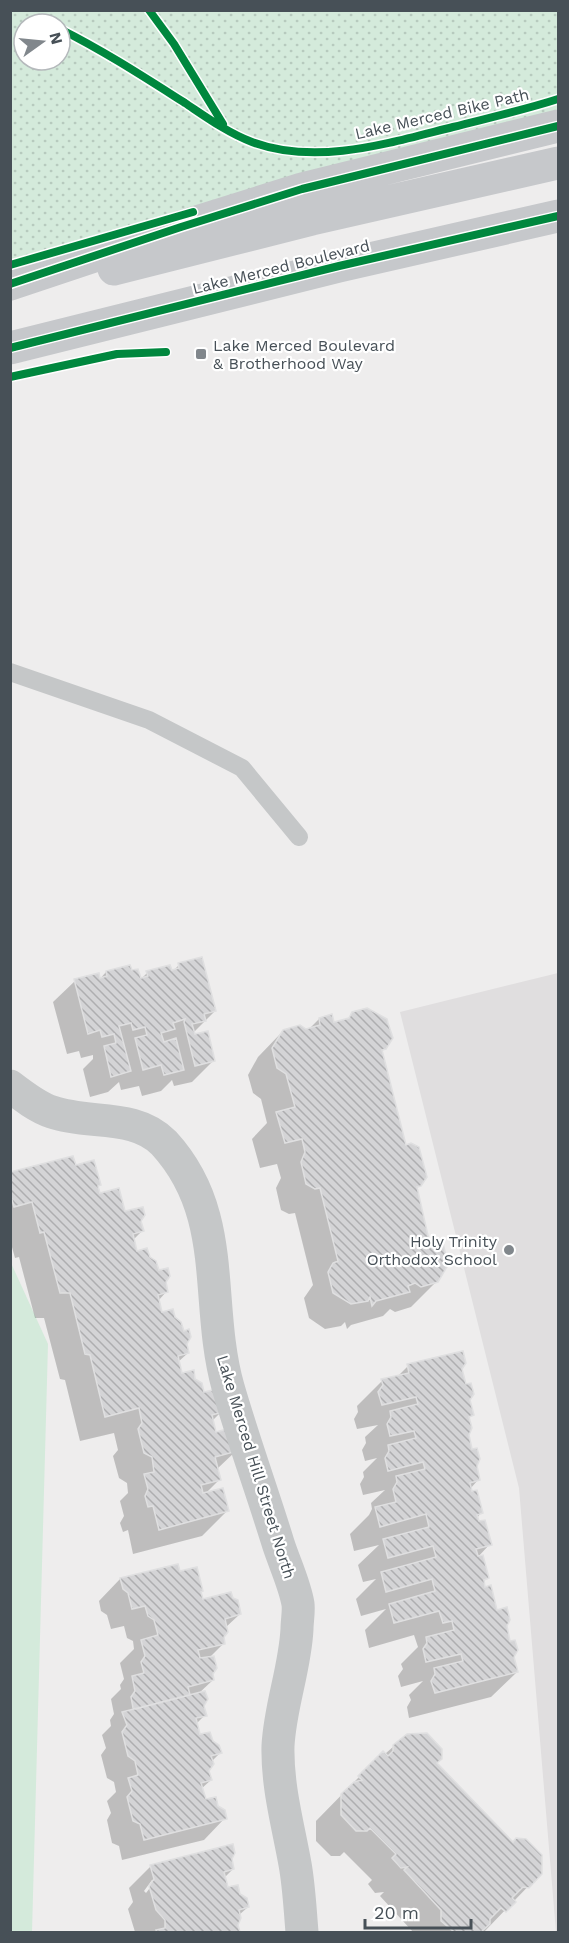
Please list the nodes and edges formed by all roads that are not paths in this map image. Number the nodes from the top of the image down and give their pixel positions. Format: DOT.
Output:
graph roads {
  1 [pos="558,126"];
  2 [pos="558,163"];
  3 [pos="555,218"];
  4 [pos="10,284"];
  5 [pos="10,291"];
  6 [pos="10,348"];
  7 [pos="10,672"];
  8 [pos="299,837"];
  9 [pos="10,1086"];
  10 [pos="302,1932"];
  1 -- 4 [label="main road"];
  2 -- 5 [label="main road"];
  3 -- 6 [label="main road, Lake Merced Boulevard"];
  7 -- 8 [label="lane"];
  9 -- 10 [label="street, Lake Merced Hill Street North"];
}
